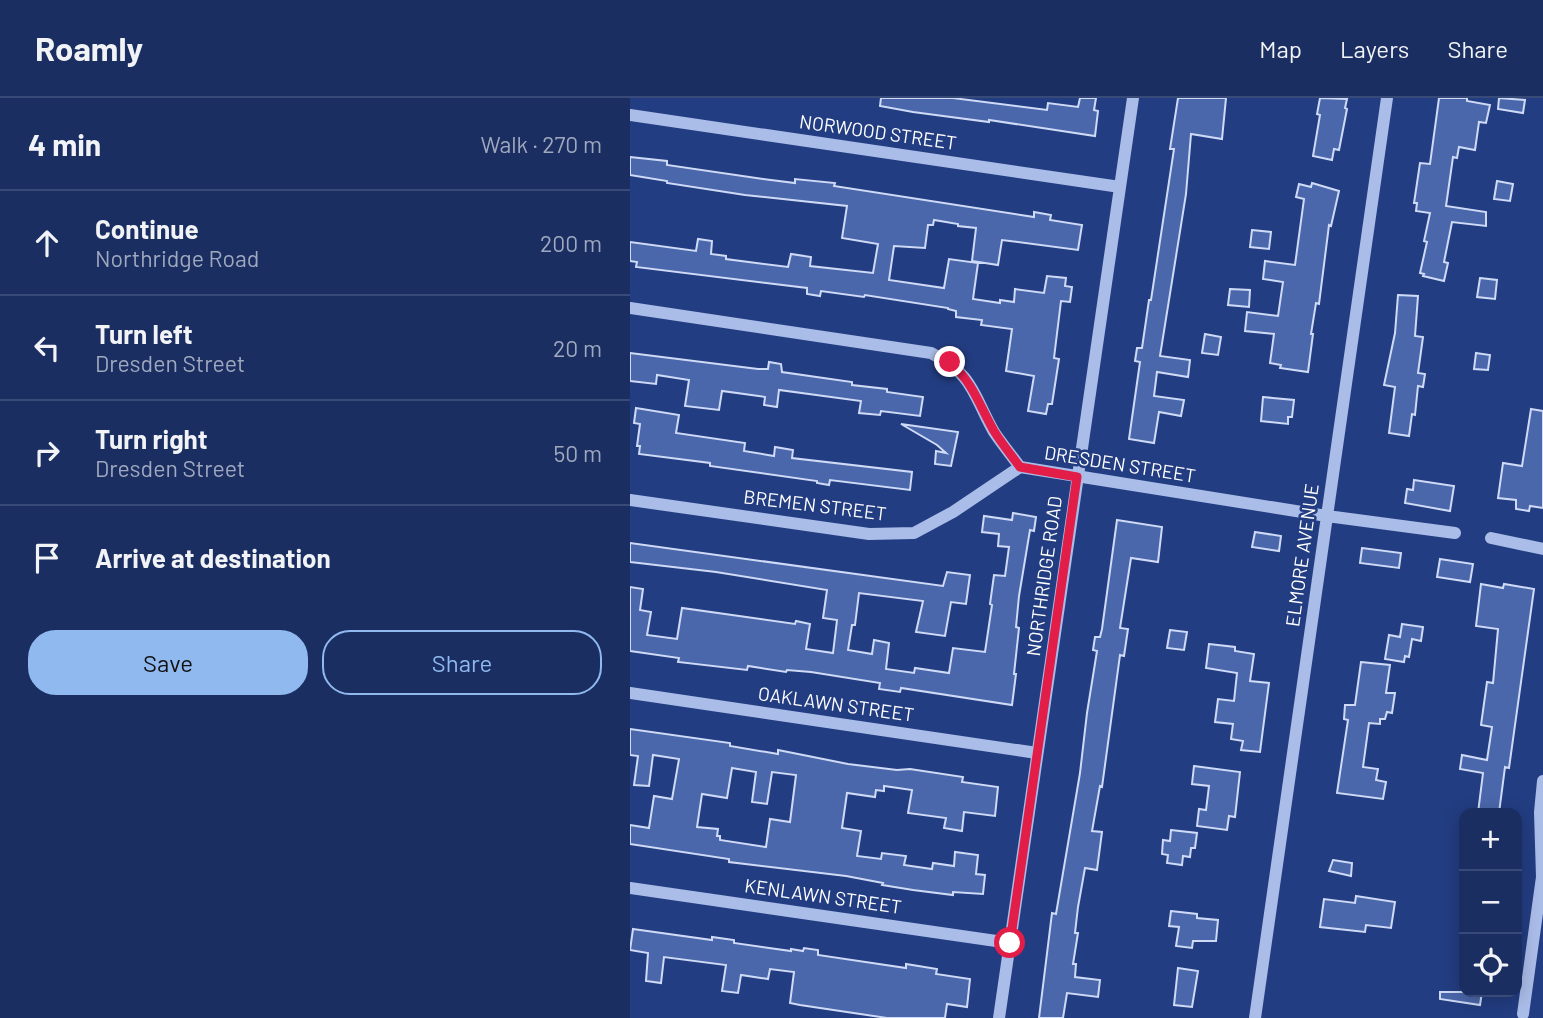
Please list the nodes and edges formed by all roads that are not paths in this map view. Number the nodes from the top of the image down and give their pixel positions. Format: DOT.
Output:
graph roads {
  1 [pos="1133,98"];
  2 [pos="1387,98"];
  3 [pos="630,115"];
  4 [pos="1120,187"];
  5 [pos="630,308"];
  6 [pos="1020,467"];
  7 [pos="1077,477"];
  8 [pos="630,500"];
  9 [pos="1327,516"];
  10 [pos="1455,533"];
  11 [pos="1491,538"];
  12 [pos="1543,550"];
  13 [pos="630,693"];
  14 [pos="1037,753"];
  15 [pos="1543,781"];
  16 [pos="630,888"];
  17 [pos="1010,943"];
  18 [pos="1523,1014"];
  19 [pos="999,1018"];
  20 [pos="1255,1018"];
  1 -- 4 [label="street, NORTHRIDGE ROAD"];
  2 -- 9 [label="street, ELMORE AVENUE"];
  3 -- 4 [label="street, NORWOOD STREET"];
  4 -- 7 [label="street, NORTHRIDGE ROAD"];
  5 -- 6 [label="street, DRESDEN STREET"];
  6 -- 7 [label="street, DRESDEN STREET"];
  6 -- 8 [label="street, BREMEN STREET"];
  7 -- 9 [label="street, DRESDEN STREET"];
  7 -- 14 [label="street, NORTHRIDGE ROAD"];
  9 -- 10 [label="street, DRESDEN STREET"];
  9 -- 20 [label="street, ELMORE AVENUE"];
  11 -- 12 [label="street"];
  13 -- 14 [label="street, OAKLAWN STREET"];
  14 -- 17 [label="street, NORTHRIDGE ROAD"];
  15 -- 18 [label="street"];
  16 -- 17 [label="street, KENLAWN STREET"];
  17 -- 19 [label="street, NORTHRIDGE ROAD"];
}
